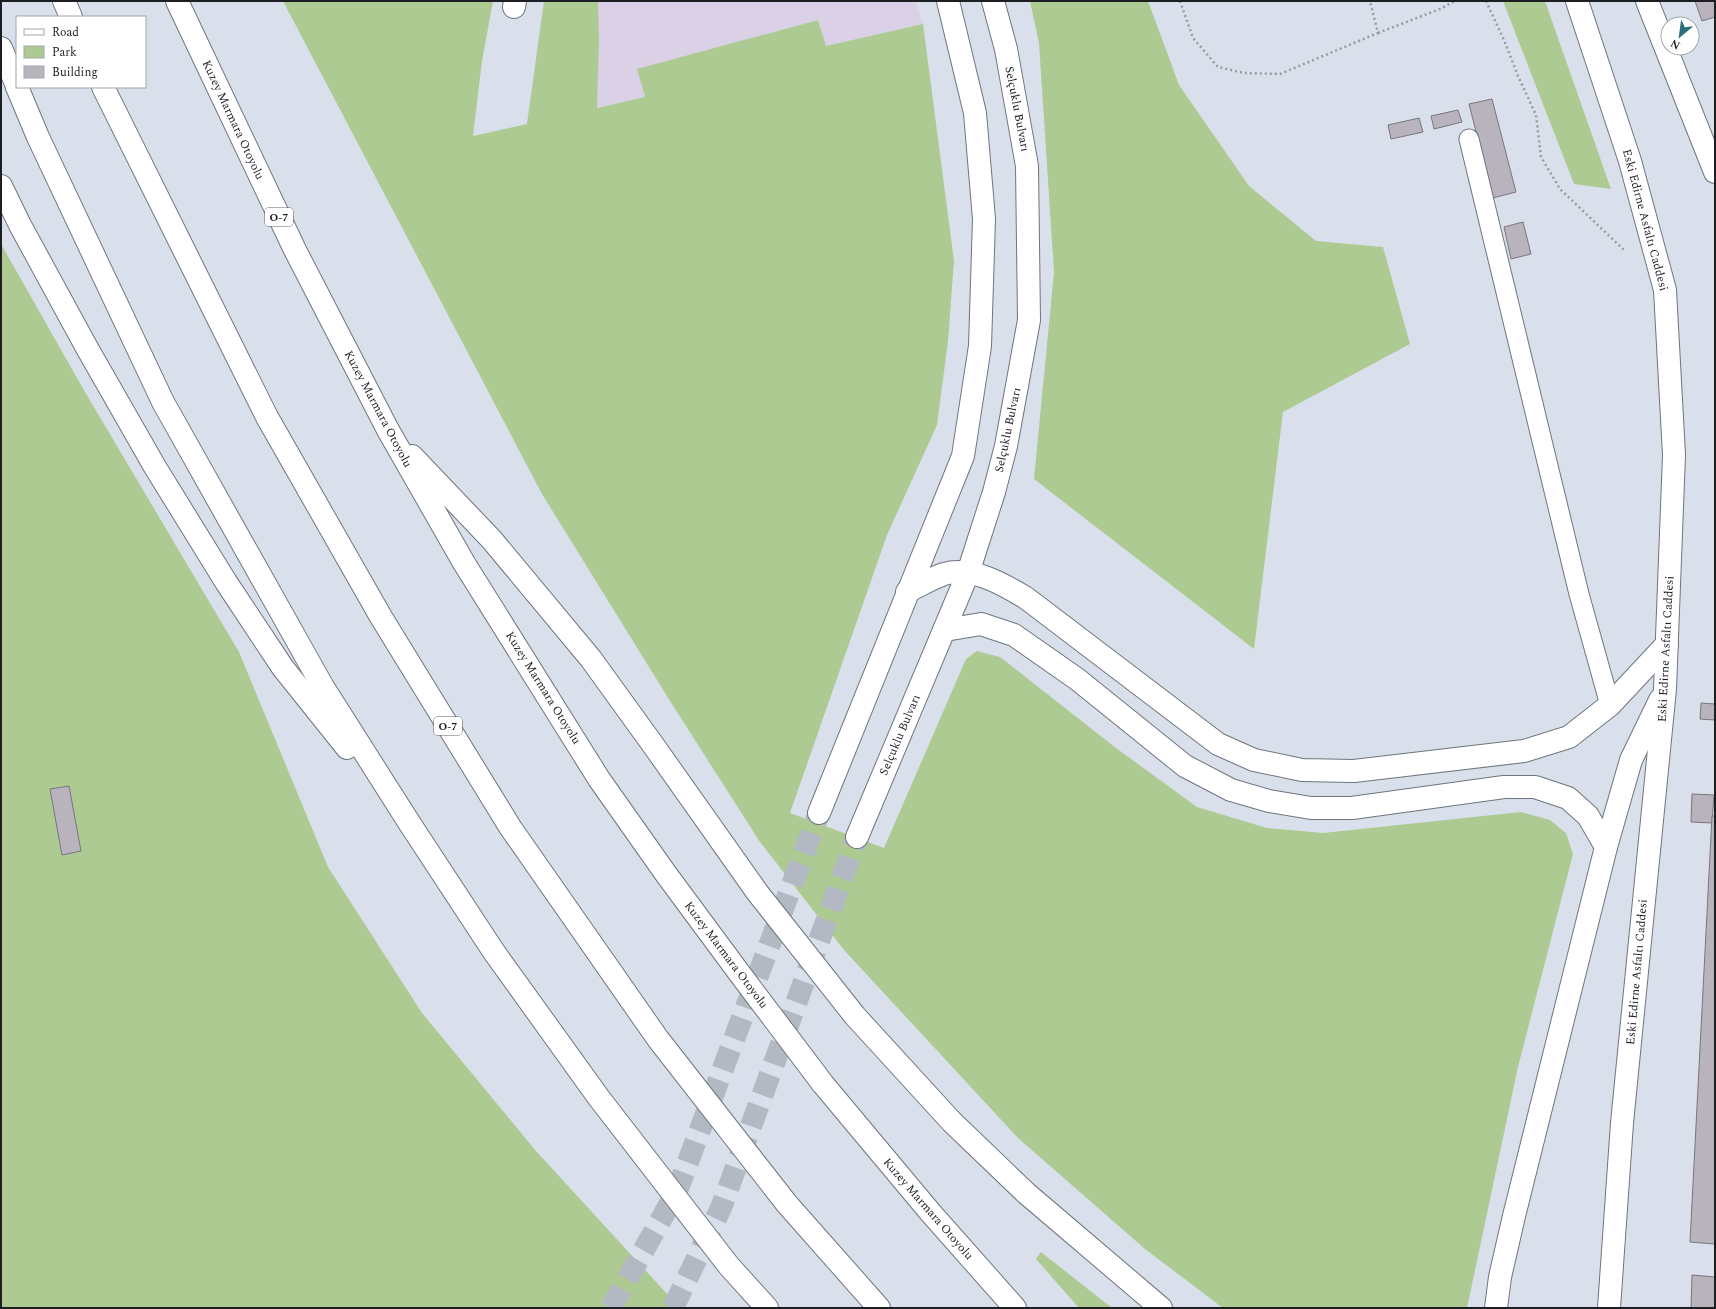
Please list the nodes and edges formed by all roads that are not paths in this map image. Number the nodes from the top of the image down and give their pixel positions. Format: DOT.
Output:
graph roads {
  1 [pos="64,1"];
  2 [pos="177,1"];
  3 [pos="948,1"];
  4 [pos="993,1"];
  5 [pos="1577,1"];
  6 [pos="1647,1"];
  7 [pos="71,16"];
  8 [pos="1,48"];
  9 [pos="16,85"];
  10 [pos="17,88"];
  11 [pos="103,88"];
  12 [pos="1469,139"];
  13 [pos="1715,172"];
  14 [pos="1,186"];
  15 [pos="388,430"];
  16 [pos="968,573"];
  17 [pos="907,592"];
  18 [pos="945,630"];
  19 [pos="1667,644"];
  20 [pos="1665,689"];
  21 [pos="1610,705"];
  22 [pos="819,813"];
  23 [pos="410,824"];
  24 [pos="857,837"];
  25 [pos="1606,847"];
  26 [pos="729,1266"];
  27 [pos="758,1308"];
  28 [pos="767,1308"];
  29 [pos="879,1308"];
  30 [pos="1015,1308"];
  31 [pos="1162,1308"];
  32 [pos="1496,1308"];
  33 [pos="1609,1308"];
  1 -- 7 [label="main road"];
  2 -- 15 [label="main road, Kuzey Marmara Otoyolu / O-7"];
  3 -- 17 [label="main road"];
  4 -- 16 [label="main road, Selçuklu Bulvarı"];
  5 -- 19 [label="main road, Eski Edirne Asfaltı Caddesi"];
  6 -- 13 [label="main road"];
  8 -- 9 [label="main road"];
  10 -- 23 [label="main road"];
  11 -- 29 [label="main road, O-7"];
  12 -- 21 [label="lane"];
  14 -- 23 [label="main road"];
  15 -- 30 [label="main road, Kuzey Marmara Otoyolu / O-7"];
  15 -- 31 [label="main road"];
  16 -- 17 [label="main road"];
  16 -- 18 [label="main road, Selçuklu Bulvarı"];
  16 -- 21 [label="main road"];
  17 -- 22 [label="main road"];
  18 -- 24 [label="main road, Selçuklu Bulvarı"];
  18 -- 25 [label="main road"];
  19 -- 20 [label="main road, Eski Edirne Asfaltı Caddesi"];
  19 -- 21 [label="main road"];
  20 -- 25 [label="main road"];
  20 -- 33 [label="main road, Eski Edirne Asfaltı Caddesi"];
  23 -- 26 [label="main road"];
  25 -- 32 [label="main road"];
  26 -- 27 [label="main road"];
  26 -- 28 [label="main road"];
}
